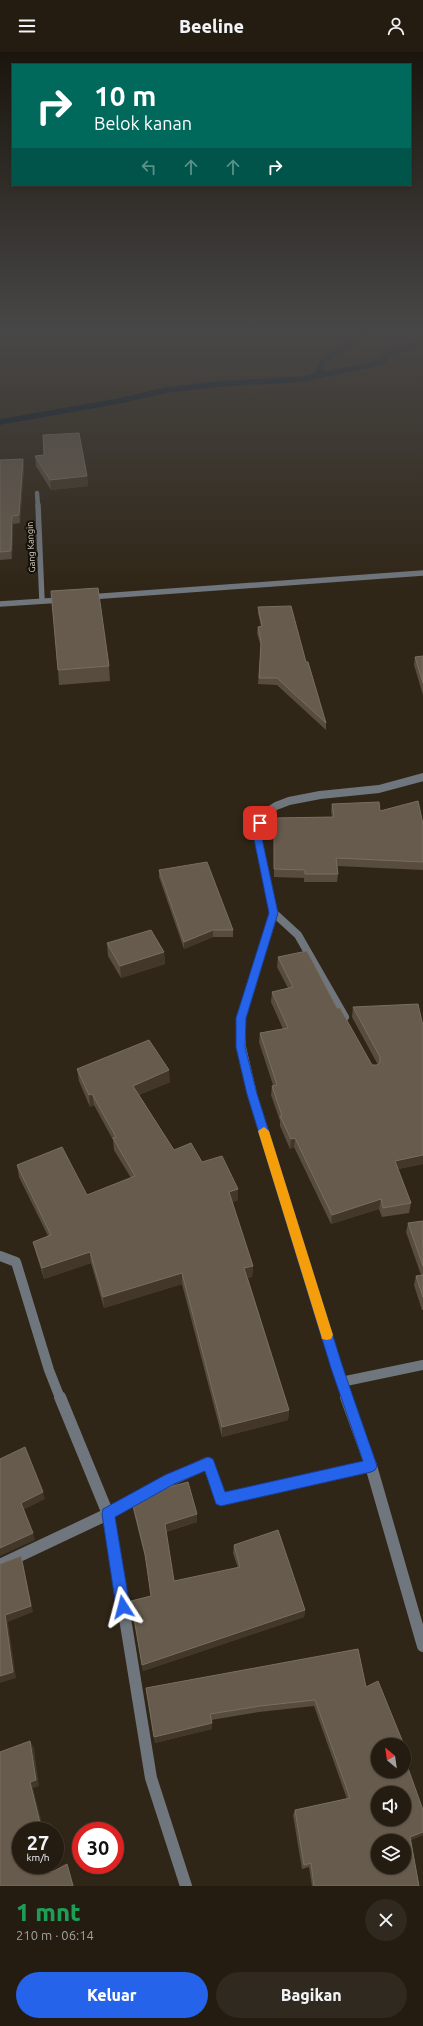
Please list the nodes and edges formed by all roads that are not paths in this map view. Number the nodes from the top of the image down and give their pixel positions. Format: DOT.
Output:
graph roads {
  1 [pos="36,493"];
  2 [pos="423,573"];
  3 [pos="82,598"];
  4 [pos="66,599"];
  5 [pos="42,601"];
  6 [pos="0,604"];
  7 [pos="423,777"];
  8 [pos="274,913"];
  9 [pos="348,1022"];
  10 [pos="0,1256"];
  11 [pos="423,1365"];
  12 [pos="341,1382"];
  13 [pos="371,1466"];
  14 [pos="108,1514"];
  15 [pos="0,1566"];
  16 [pos="423,1646"];
  17 [pos="186,1886"];
  1 -- 5 [label="street, Gang Kangin"];
  2 -- 3 [label="street"];
  4 -- 5 [label="street"];
  5 -- 6 [label="street"];
  7 -- 8 [label="street"];
  8 -- 9 [label="street"];
  8 -- 12 [label="street"];
  10 -- 14 [label="street"];
  11 -- 12 [label="street"];
  12 -- 13 [label="street"];
  13 -- 14 [label="street"];
  13 -- 16 [label="street"];
  14 -- 15 [label="street"];
  14 -- 17 [label="street"];
}
